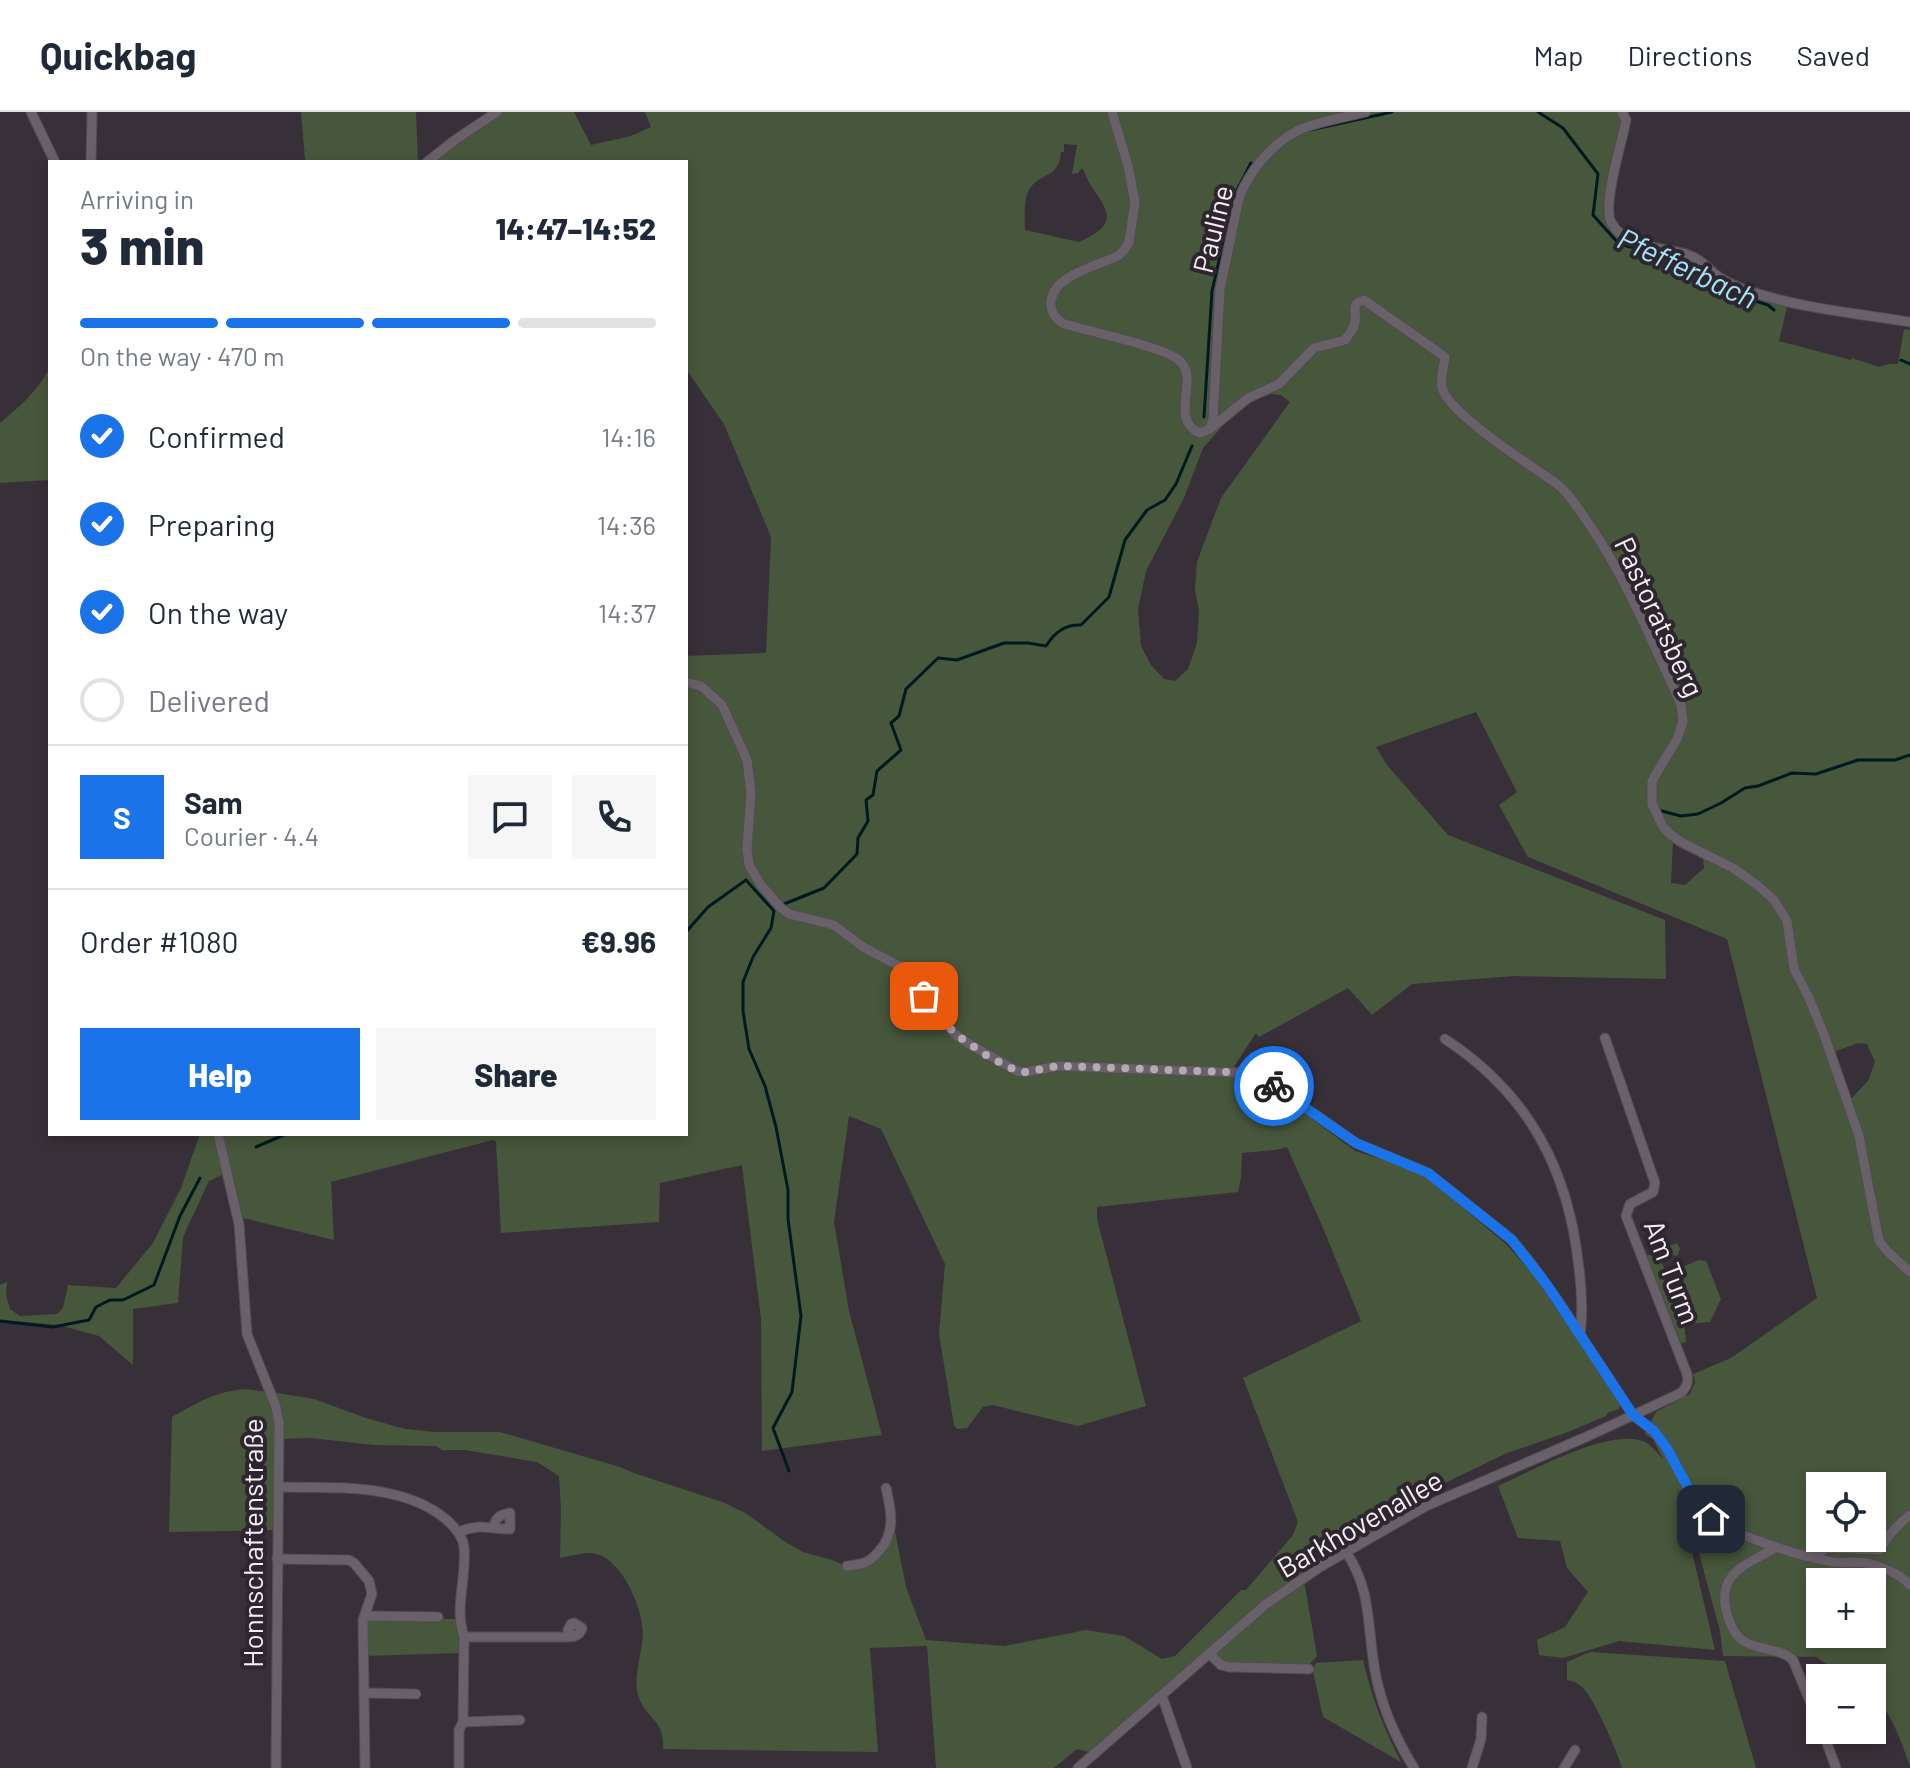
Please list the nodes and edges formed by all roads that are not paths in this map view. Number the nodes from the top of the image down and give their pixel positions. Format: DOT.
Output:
graph roads {
  1 [pos="31,112"];
  2 [pos="92,112"];
  3 [pos="497,112"];
  4 [pos="1112,112"];
  5 [pos="1366,112"];
  6 [pos="1624,116"];
  7 [pos="54,160"];
  8 [pos="91,160"];
  9 [pos="430,160"];
  10 [pos="1910,322"];
  11 [pos="1210,429"];
  12 [pos="688,683"];
  13 [pos="1605,1038"];
  14 [pos="1445,1039"];
  15 [pos="218,1136"];
  16 [pos="1910,1272"];
  17 [pos="1580,1337"];
  18 [pos="1633,1415"];
  19 [pos="278,1487"];
  20 [pos="886,1488"];
  21 [pos="1910,1515"];
  22 [pos="494,1526"];
  23 [pos="459,1532"];
  24 [pos="1776,1547"];
  25 [pos="1346,1552"];
  26 [pos="1811,1557"];
  27 [pos="277,1559"];
  28 [pos="847,1566"];
  29 [pos="1910,1585"];
  30 [pos="365,1616"];
  31 [pos="438,1617"];
  32 [pos="574,1636"];
  33 [pos="464,1637"];
  34 [pos="1210,1654"];
  35 [pos="1309,1669"];
  36 [pos="364,1693"];
  37 [pos="1806,1693"];
  38 [pos="416,1694"];
  39 [pos="1162,1696"];
  40 [pos="1482,1717"];
  41 [pos="520,1720"];
  42 [pos="463,1722"];
  43 [pos="1827,1744"];
  44 [pos="1575,1750"];
  45 [pos="276,1768"];
  46 [pos="365,1768"];
  47 [pos="459,1768"];
  48 [pos="1078,1768"];
  49 [pos="1187,1768"];
  50 [pos="1414,1768"];
  51 [pos="1472,1768"];
  52 [pos="1564,1768"];
  53 [pos="1836,1768"];
  1 -- 7 [label="street"];
  2 -- 8 [label="street"];
  3 -- 9 [label="street"];
  4 -- 11 [label="street"];
  5 -- 11 [label="street, Pauline"];
  6 -- 10 [label="street"];
  11 -- 16 [label="street, Pastoratsberg"];
  12 -- 17 [label="street"];
  13 -- 18 [label="street, Am Turm"];
  14 -- 17 [label="street"];
  15 -- 19 [label="street, Honnschaftenstraße"];
  17 -- 18 [label="street"];
  18 -- 24 [label="street"];
  18 -- 25 [label="street, Barkhovenallee"];
  19 -- 23 [label="street"];
  19 -- 27 [label="street, Honnschaftenstraße"];
  20 -- 28 [label="street"];
  21 -- 26 [label="street"];
  22 -- 23 [label="street"];
  23 -- 33 [label="street"];
  24 -- 26 [label="street"];
  24 -- 37 [label="street"];
  25 -- 34 [label="street, Barkhovenallee"];
  25 -- 50 [label="street"];
  26 -- 29 [label="street"];
  27 -- 30 [label="street"];
  27 -- 45 [label="street, Honnschaftenstraße"];
  30 -- 31 [label="street"];
  30 -- 36 [label="street"];
  32 -- 33 [label="street"];
  33 -- 42 [label="street"];
  34 -- 35 [label="street"];
  34 -- 39 [label="street, Barkhovenallee"];
  36 -- 38 [label="street"];
  36 -- 46 [label="street"];
  39 -- 48 [label="street, Barkhovenallee"];
  39 -- 49 [label="street"];
  40 -- 51 [label="street"];
  41 -- 42 [label="street"];
  42 -- 47 [label="street"];
  43 -- 53 [label="street"];
  44 -- 52 [label="street"];
}
